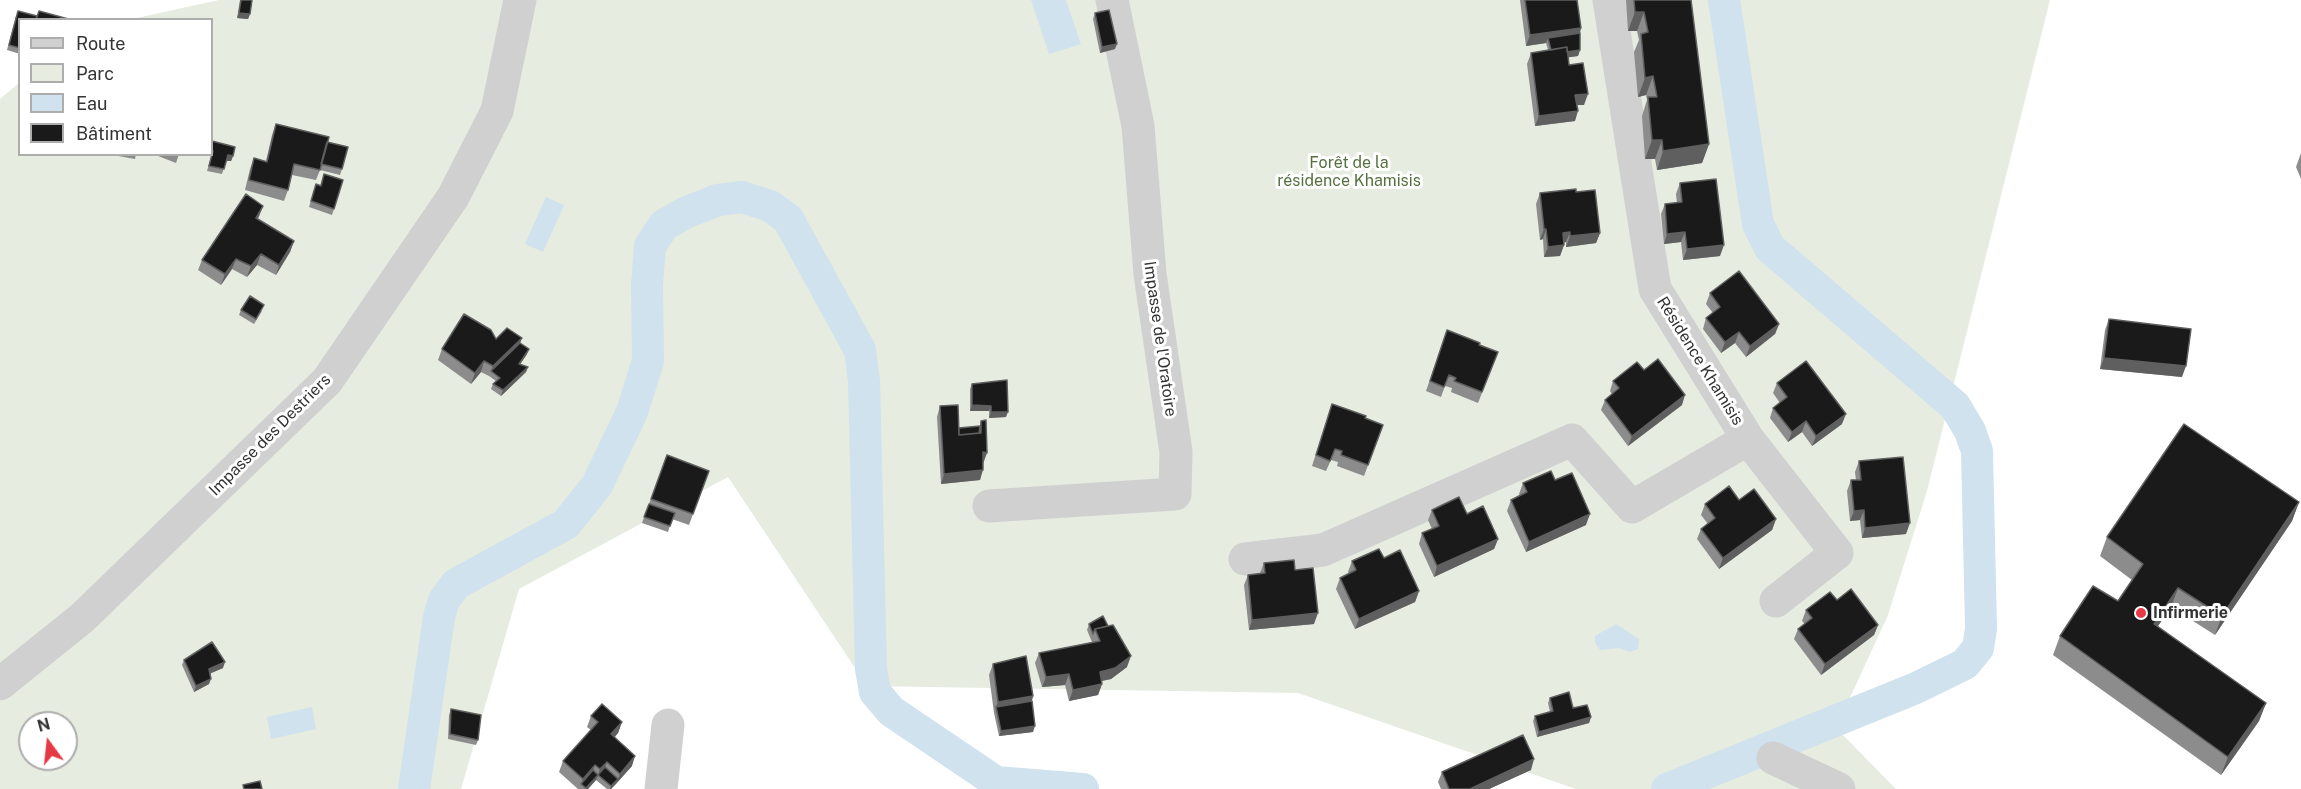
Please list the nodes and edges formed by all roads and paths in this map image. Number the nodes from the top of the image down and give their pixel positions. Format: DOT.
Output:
graph roads {
  1 [pos="520,0"];
  2 [pos="1112,0"];
  3 [pos="1610,0"];
  4 [pos="1748,439"];
  5 [pos="989,506"];
  6 [pos="1245,559"];
  7 [pos="1776,601"];
  8 [pos="0,684"];
  9 [pos="669,725"];
  10 [pos="1773,758"];
  11 [pos="661,789"];
  12 [pos="1839,789"];
  1 -- 8 [label="street, Impasse des Destriers"];
  2 -- 5 [label="street, Impasse de l'Oratoire"];
  3 -- 4 [label="street, Résidence Khamisis"];
  4 -- 6 [label="street, Résidence Khamisis"];
  4 -- 7 [label="street"];
  9 -- 11 [label="street"];
  10 -- 12 [label="street"];
}
